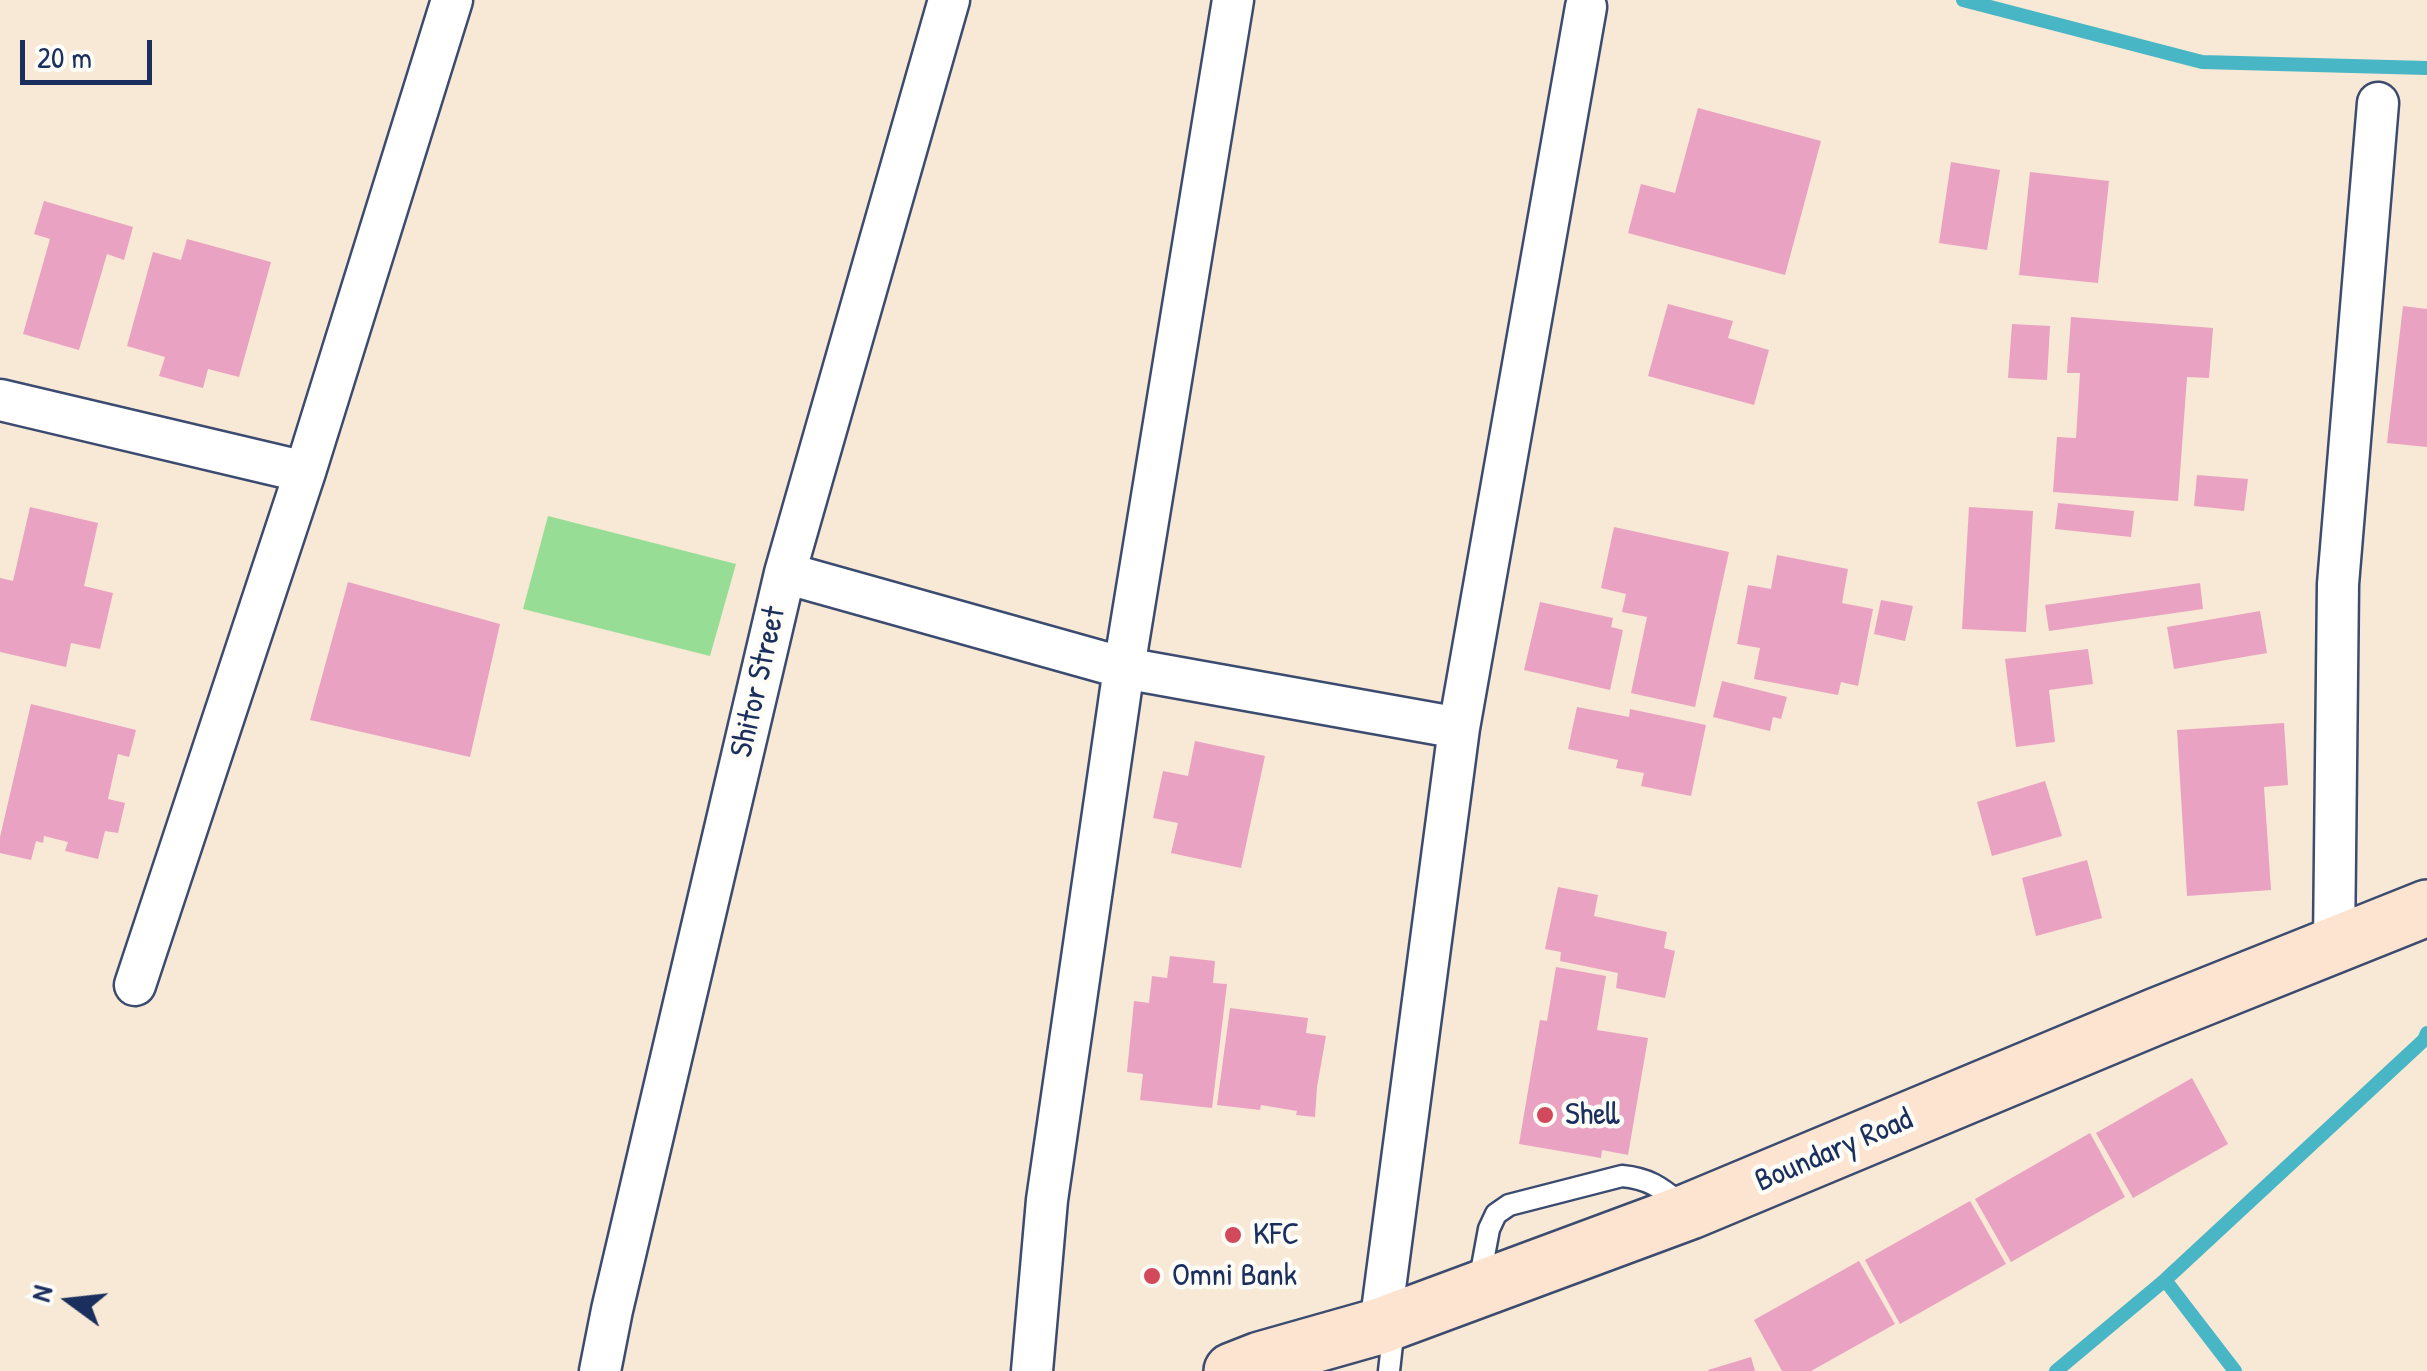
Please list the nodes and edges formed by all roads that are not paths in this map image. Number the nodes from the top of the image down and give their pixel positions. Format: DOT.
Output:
graph roads {
  1 [pos="452,0"];
  2 [pos="949,0"];
  3 [pos="1233,0"];
  4 [pos="1586,8"];
  5 [pos="2378,103"];
  6 [pos="0,400"];
  7 [pos="305,472"];
  8 [pos="785,573"];
  9 [pos="1124,668"];
  10 [pos="1459,728"];
  11 [pos="2427,908"];
  12 [pos="2334,946"];
  13 [pos="135,984"];
  14 [pos="1390,1338"];
  15 [pos="600,1371"];
  16 [pos="1032,1371"];
  17 [pos="1232,1371"];
  1 -- 7 [label="street"];
  2 -- 8 [label="street, Shitor Street"];
  3 -- 9 [label="street"];
  4 -- 10 [label="street"];
  5 -- 12 [label="street"];
  6 -- 7 [label="street"];
  7 -- 13 [label="street"];
  8 -- 9 [label="street"];
  8 -- 15 [label="street, Shitor Street"];
  9 -- 10 [label="street"];
  9 -- 16 [label="street"];
  10 -- 14 [label="street"];
  11 -- 12 [label="main road, Boundary Road"];
  12 -- 14 [label="main road, Boundary Road"];
  14 -- 17 [label="main road, Boundary Road"];
}
